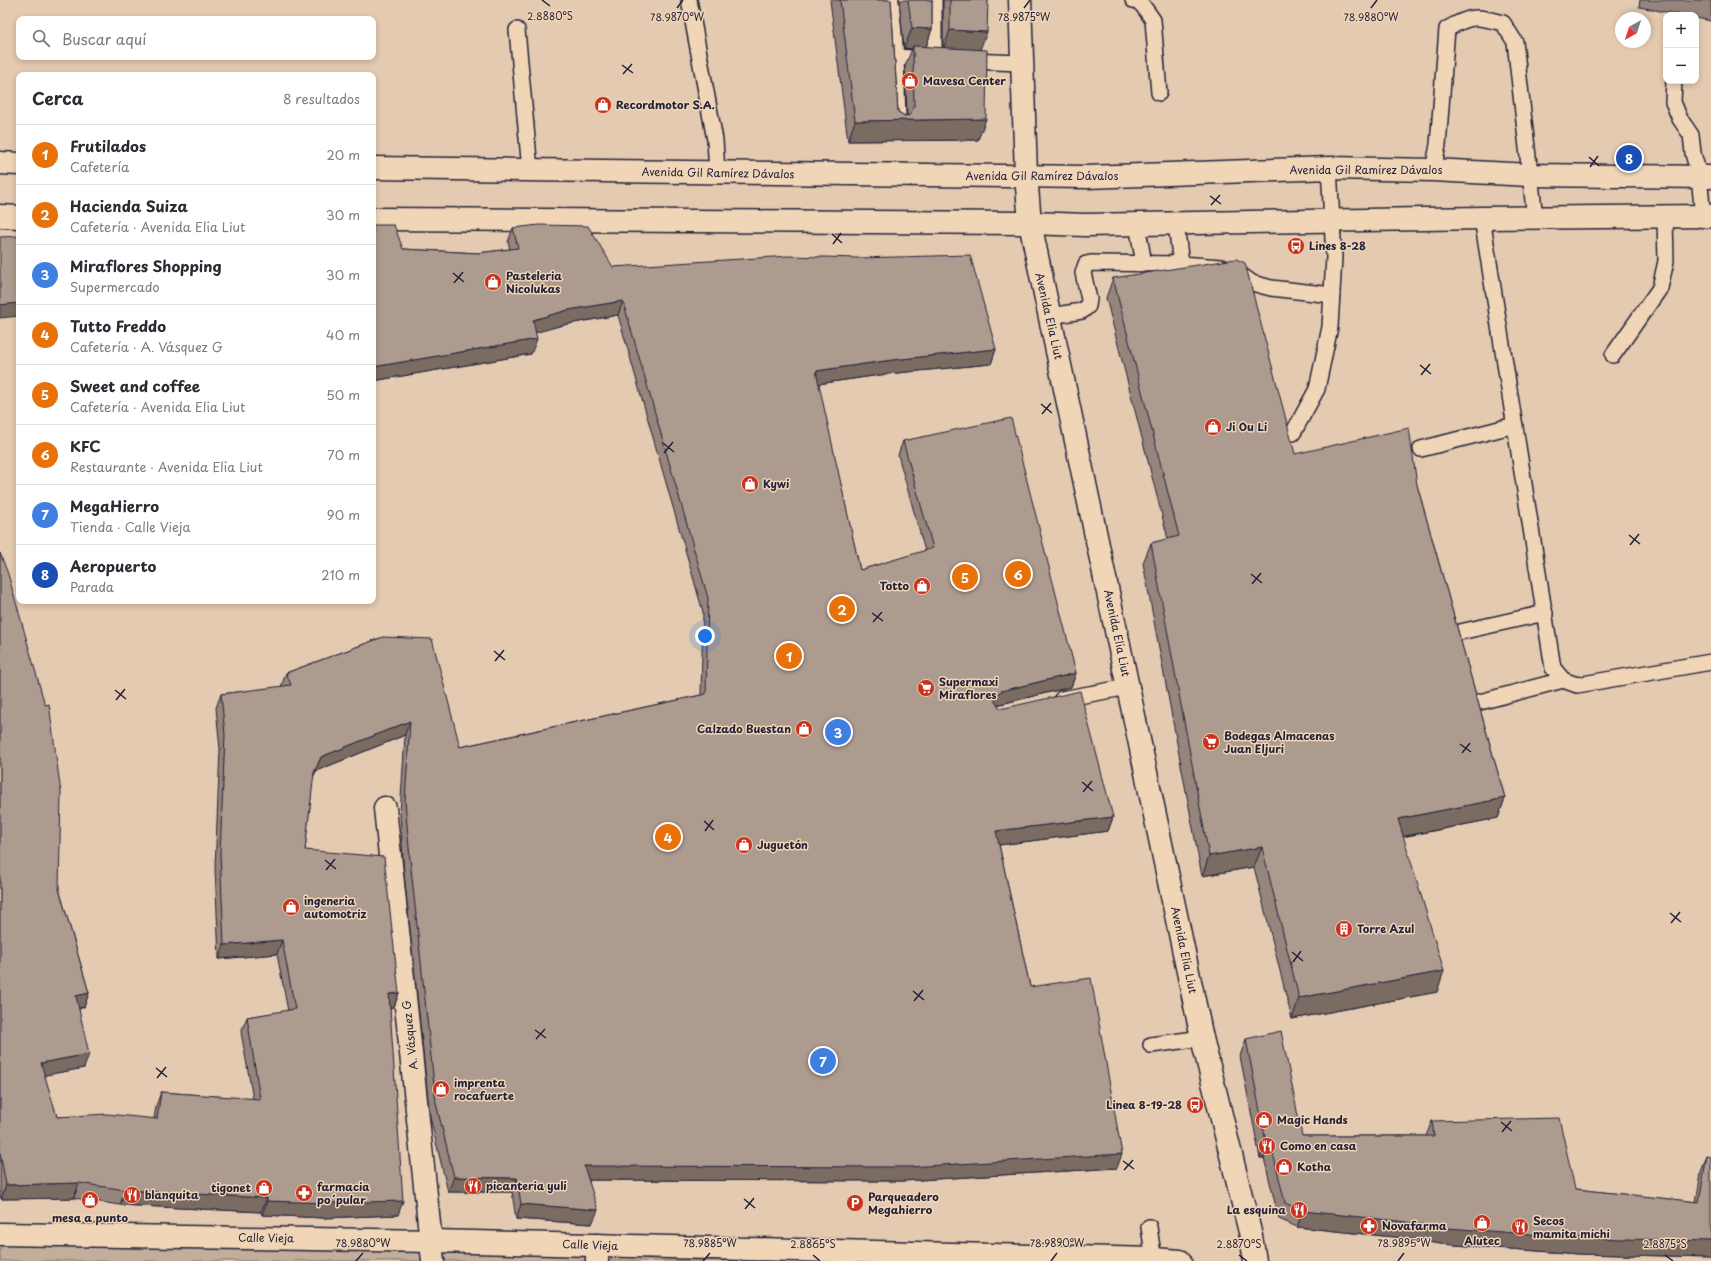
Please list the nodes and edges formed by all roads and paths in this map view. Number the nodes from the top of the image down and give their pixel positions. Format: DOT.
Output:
graph roads {
  1 [pos="689,0"];
  2 [pos="891,0"];
  3 [pos="934,0"];
  4 [pos="1020,0"];
  5 [pos="1133,0"];
  6 [pos="517,30"];
  7 [pos="896,58"];
  8 [pos="934,59"];
  9 [pos="1022,63"];
  10 [pos="1674,84"];
  11 [pos="1159,93"];
  12 [pos="898,127"];
  13 [pos="0,164"];
  14 [pos="16,164"];
  15 [pos="376,168"];
  16 [pos="1329,168"];
  17 [pos="530,170"];
  18 [pos="1433,170"];
  19 [pos="717,173"];
  20 [pos="1026,175"];
  21 [pos="1530,175"];
  22 [pos="1705,177"];
  23 [pos="0,216"];
  24 [pos="1707,216"];
  25 [pos="16,217"];
  26 [pos="1482,218"];
  27 [pos="1535,218"];
  28 [pos="1665,218"];
  29 [pos="376,219"];
  30 [pos="1332,221"];
  31 [pos="1030,223"];
  32 [pos="1137,224"];
  33 [pos="1176,224"];
  34 [pos="1144,264"];
  35 [pos="1181,264"];
  36 [pos="1332,295"];
  37 [pos="1050,316"];
  38 [pos="1613,356"];
  39 [pos="1515,425"];
  40 [pos="1293,433"];
  41 [pos="1421,449"];
  42 [pos="1545,613"];
  43 [pos="1460,632"];
  44 [pos="1711,662"];
  45 [pos="1563,680"];
  46 [pos="1128,687"];
  47 [pos="1052,701"];
  48 [pos="1476,703"];
  49 [pos="385,808"];
  50 [pos="1202,1038"];
  51 [pos="1151,1045"];
  52 [pos="1149,1227"];
  53 [pos="0,1234"];
  54 [pos="433,1251"];
  55 [pos="597,1253"];
  56 [pos="801,1256"];
  57 [pos="1154,1260"];
  58 [pos="1180,1261"];
  59 [pos="1255,1261"];
  1 -- 19 [label="lane"];
  2 -- 7 [label="lane"];
  3 -- 8 [label="lane"];
  4 -- 9 [label="main road, Avenida Elia Liut"];
  5 -- 11 [label="lane"];
  6 -- 17 [label="lane"];
  7 -- 8 [label="lane"];
  7 -- 12 [label="lane"];
  8 -- 9 [label="lane"];
  9 -- 20 [label="main road, Avenida Elia Liut"];
  10 -- 22 [label="lane"];
  13 -- 14 [label="main road"];
  15 -- 17 [label="main road, Avenida Gil Ramírez Dávalos"];
  16 -- 18 [label="main road, Avenida Gil Ramírez Dávalos"];
  16 -- 20 [label="main road, Avenida Gil Ramírez Dávalos"];
  16 -- 30 [label="lane"];
  17 -- 19 [label="main road, Avenida Gil Ramírez Dávalos"];
  18 -- 21 [label="main road, Avenida Gil Ramírez Dávalos"];
  18 -- 21 [label="lane"];
  19 -- 20 [label="main road, Avenida Gil Ramírez Dávalos"];
  20 -- 31 [label="main road, Avenida Elia Liut"];
  21 -- 22 [label="main road, Avenida Gil Ramírez Dávalos"];
  21 -- 27 [label="lane"];
  22 -- 24 [label="lane"];
  23 -- 25 [label="main road"];
  24 -- 28 [label="main road"];
  26 -- 27 [label="main road"];
  26 -- 30 [label="main road"];
  26 -- 39 [label="lane"];
  27 -- 28 [label="main road"];
  28 -- 38 [label="lane"];
  29 -- 31 [label="main road"];
  30 -- 33 [label="main road"];
  30 -- 36 [label="lane"];
  31 -- 32 [label="main road"];
  31 -- 37 [label="main road, Avenida Elia Liut"];
  32 -- 33 [label="main road"];
  32 -- 34 [label="lane"];
  33 -- 35 [label="lane"];
  34 -- 35 [label="lane"];
  34 -- 37 [label="lane"];
  35 -- 36 [label="lane"];
  36 -- 40 [label="lane"];
  37 -- 46 [label="main road, Avenida Elia Liut"];
  39 -- 41 [label="lane"];
  39 -- 42 [label="lane"];
  42 -- 43 [label="lane"];
  42 -- 45 [label="lane"];
  44 -- 45 [label="lane"];
  45 -- 48 [label="lane"];
  46 -- 47 [label="lane"];
  46 -- 50 [label="main road, Avenida Elia Liut"];
  49 -- 54 [label="main road, A. Vásquez G"];
  50 -- 51 [label="lane"];
  50 -- 59 [label="main road, Avenida Elia Liut"];
  52 -- 57 [label="lane"];
  53 -- 54 [label="main road, Calle Vieja"];
  54 -- 55 [label="main road, Calle Vieja"];
  55 -- 56 [label="main road, Calle Vieja"];
  56 -- 57 [label="main road, Calle Vieja"];
  57 -- 58 [label="main road, Calle Vieja"];
}
